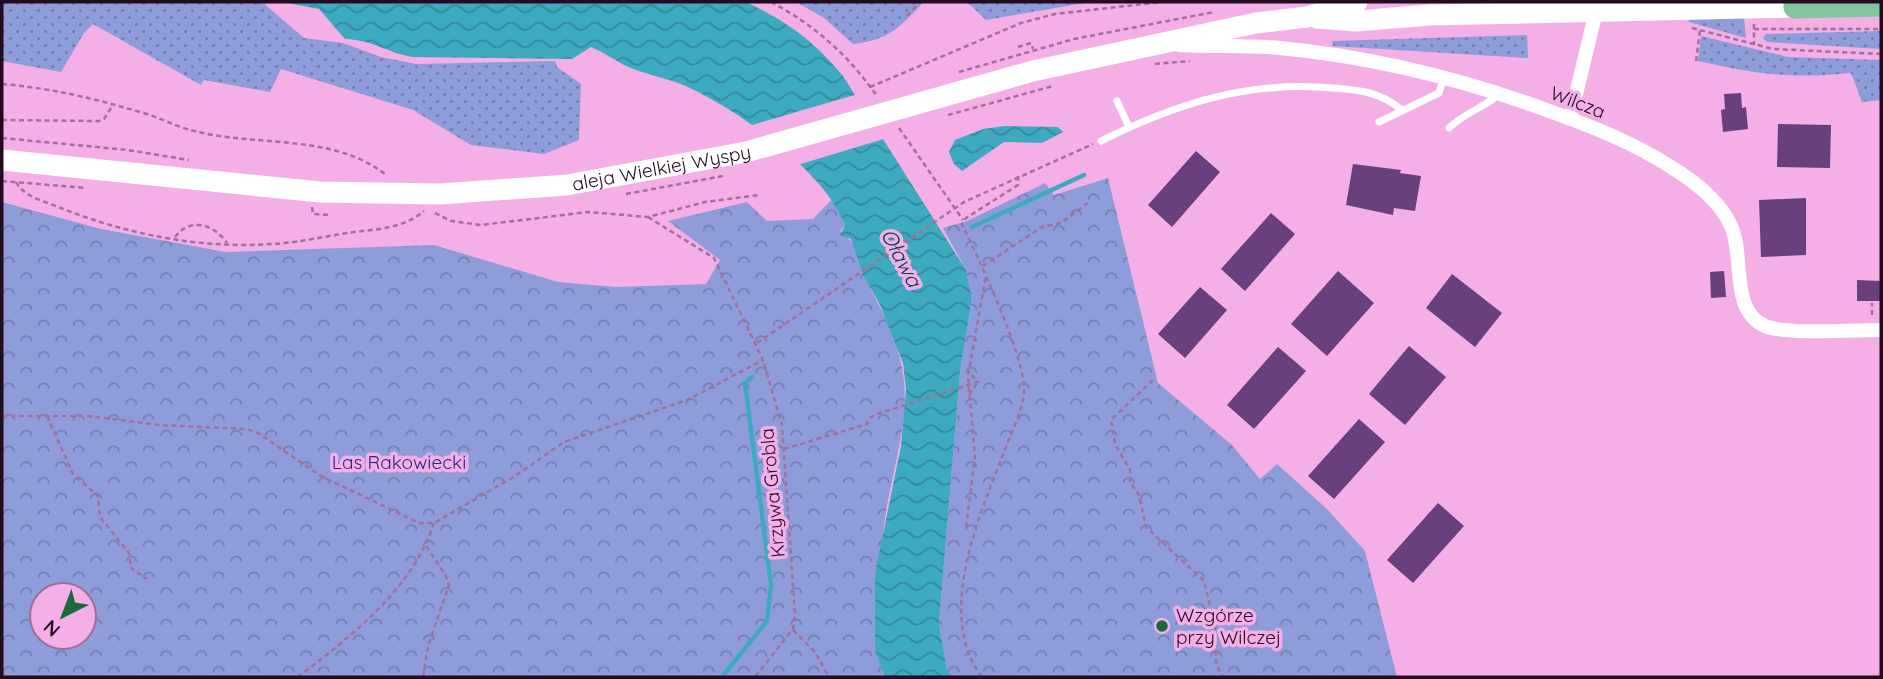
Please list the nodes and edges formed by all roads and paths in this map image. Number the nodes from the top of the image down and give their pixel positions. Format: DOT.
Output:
graph roads {
  1 [pos="772,2"];
  2 [pos="920,2"];
  3 [pos="1162,2"];
  4 [pos="1357,2"];
  5 [pos="1598,2"];
  6 [pos="1795,4"];
  7 [pos="1881,5"];
  8 [pos="1227,10"];
  9 [pos="907,16"];
  10 [pos="1307,17"];
  11 [pos="1754,21"];
  12 [pos="1754,29"];
  13 [pos="1881,29"];
  14 [pos="1158,44"];
  15 [pos="1754,45"];
  16 [pos="1018,47"];
  17 [pos="1033,50"];
  18 [pos="1881,54"];
  19 [pos="1202,60"];
  20 [pos="1696,61"];
  21 [pos="1144,66"];
  22 [pos="861,73"];
  23 [pos="956,73"];
  24 [pos="1445,75"];
  25 [pos="1038,80"];
  26 [pos="2,84"];
  27 [pos="1058,85"];
  28 [pos="870,87"];
  29 [pos="1499,92"];
  30 [pos="886,95"];
  31 [pos="873,99"];
  32 [pos="1117,102"];
  33 [pos="113,104"];
  34 [pos="1402,110"];
  35 [pos="1570,119"];
  36 [pos="2,120"];
  37 [pos="1379,122"];
  38 [pos="1129,127"];
  39 [pos="1449,128"];
  40 [pos="2,138"];
  41 [pos="907,139"];
  42 [pos="1101,141"];
  43 [pos="2,160"];
  44 [pos="200,161"];
  45 [pos="371,176"];
  46 [pos="397,176"];
  47 [pos="1018,176"];
  48 [pos="388,177"];
  49 [pos="16,182"];
  50 [pos="759,195"];
  51 [pos="316,200"];
  52 [pos="1088,203"];
  53 [pos="421,204"];
  54 [pos="955,208"];
  55 [pos="422,212"];
  56 [pos="330,215"];
  57 [pos="648,216"];
  58 [pos="964,220"];
  59 [pos="175,238"];
  60 [pos="227,243"];
  61 [pos="983,266"];
  62 [pos="986,275"];
  63 [pos="1881,330"];
  64 [pos="759,342"];
  65 [pos="763,360"];
  66 [pos="969,373"];
  67 [pos="1153,380"];
  68 [pos="976,382"];
  69 [pos="969,395"];
  70 [pos="2,416"];
  71 [pos="47,416"];
  72 [pos="784,449"];
  73 [pos="434,523"];
  74 [pos="966,527"];
  75 [pos="426,546"];
  76 [pos="147,579"];
  77 [pos="793,629"];
  78 [pos="298,677"];
  79 [pos="423,677"];
  80 [pos="755,677"];
  81 [pos="829,677"];
  82 [pos="982,677"];
  83 [pos="1223,677"];
  1 -- 22 [label="path"];
  2 -- 9 [label="path"];
  3 -- 28 [label="path"];
  4 -- 10 [label="main road, aleja Wielkiej Wyspy"];
  5 -- 35 [label="street"];
  6 -- 7 [label="main road"];
  6 -- 10 [label="main road, aleja Wielkiej Wyspy"];
  8 -- 17 [label="path"];
  10 -- 14 [label="main road, aleja Wielkiej Wyspy"];
  11 -- 12 [label="path"];
  12 -- 13 [label="path"];
  12 -- 15 [label="path"];
  14 -- 24 [label="street, Wilcza"];
  14 -- 25 [label="main road, aleja Wielkiej Wyspy"];
  15 -- 18 [label="path"];
  15 -- 20 [label="path"];
  16 -- 17 [label="path"];
  17 -- 23 [label="path"];
  19 -- 21 [label="path"];
  24 -- 29 [label="street, Wilcza"];
  24 -- 34 [label="lane"];
  25 -- 27 [label="path"];
  25 -- 51 [label="main road, aleja Wielkiej Wyspy"];
  26 -- 33 [label="path"];
  29 -- 35 [label="street, Wilcza"];
  29 -- 39 [label="lane"];
  30 -- 31 [label="path"];
  32 -- 38 [label="lane"];
  33 -- 36 [label="path"];
  33 -- 48 [label="path"];
  34 -- 37 [label="lane"];
  34 -- 38 [label="lane"];
  35 -- 63 [label="street, Wilcza"];
  38 -- 42 [label="lane"];
  40 -- 44 [label="path"];
  41 -- 54 [label="path"];
  42 -- 47 [label="path"];
  43 -- 51 [label="main road, aleja Wielkiej Wyspy"];
  45 -- 46 [label="path"];
  47 -- 54 [label="path"];
  47 -- 58 [label="path"];
  49 -- 59 [label="path"];
  50 -- 57 [label="path"];
  51 -- 56 [label="path"];
  52 -- 61 [label="path"];
  53 -- 57 [label="path"];
  54 -- 58 [label="path"];
  54 -- 64 [label="path"];
  55 -- 60 [label="path"];
  57 -- 64 [label="path, Krzywa Grobla"];
  58 -- 61 [label="path"];
  59 -- 60 [label="path"];
  59 -- 60 [label="path"];
  61 -- 62 [label="path"];
  62 -- 66 [label="path"];
  62 -- 82 [label="path"];
  64 -- 65 [label="path, Krzywa Grobla"];
  65 -- 72 [label="path, Krzywa Grobla"];
  65 -- 73 [label="path"];
  66 -- 68 [label="path"];
  66 -- 69 [label="path"];
  67 -- 83 [label="path"];
  68 -- 69 [label="path"];
  68 -- 72 [label="path"];
  69 -- 74 [label="path"];
  70 -- 71 [label="path"];
  71 -- 73 [label="path"];
  71 -- 76 [label="path"];
  72 -- 77 [label="path, Krzywa Grobla"];
  73 -- 75 [label="path"];
  75 -- 78 [label="path"];
  75 -- 79 [label="path"];
  77 -- 80 [label="path"];
  77 -- 81 [label="path"];
}
